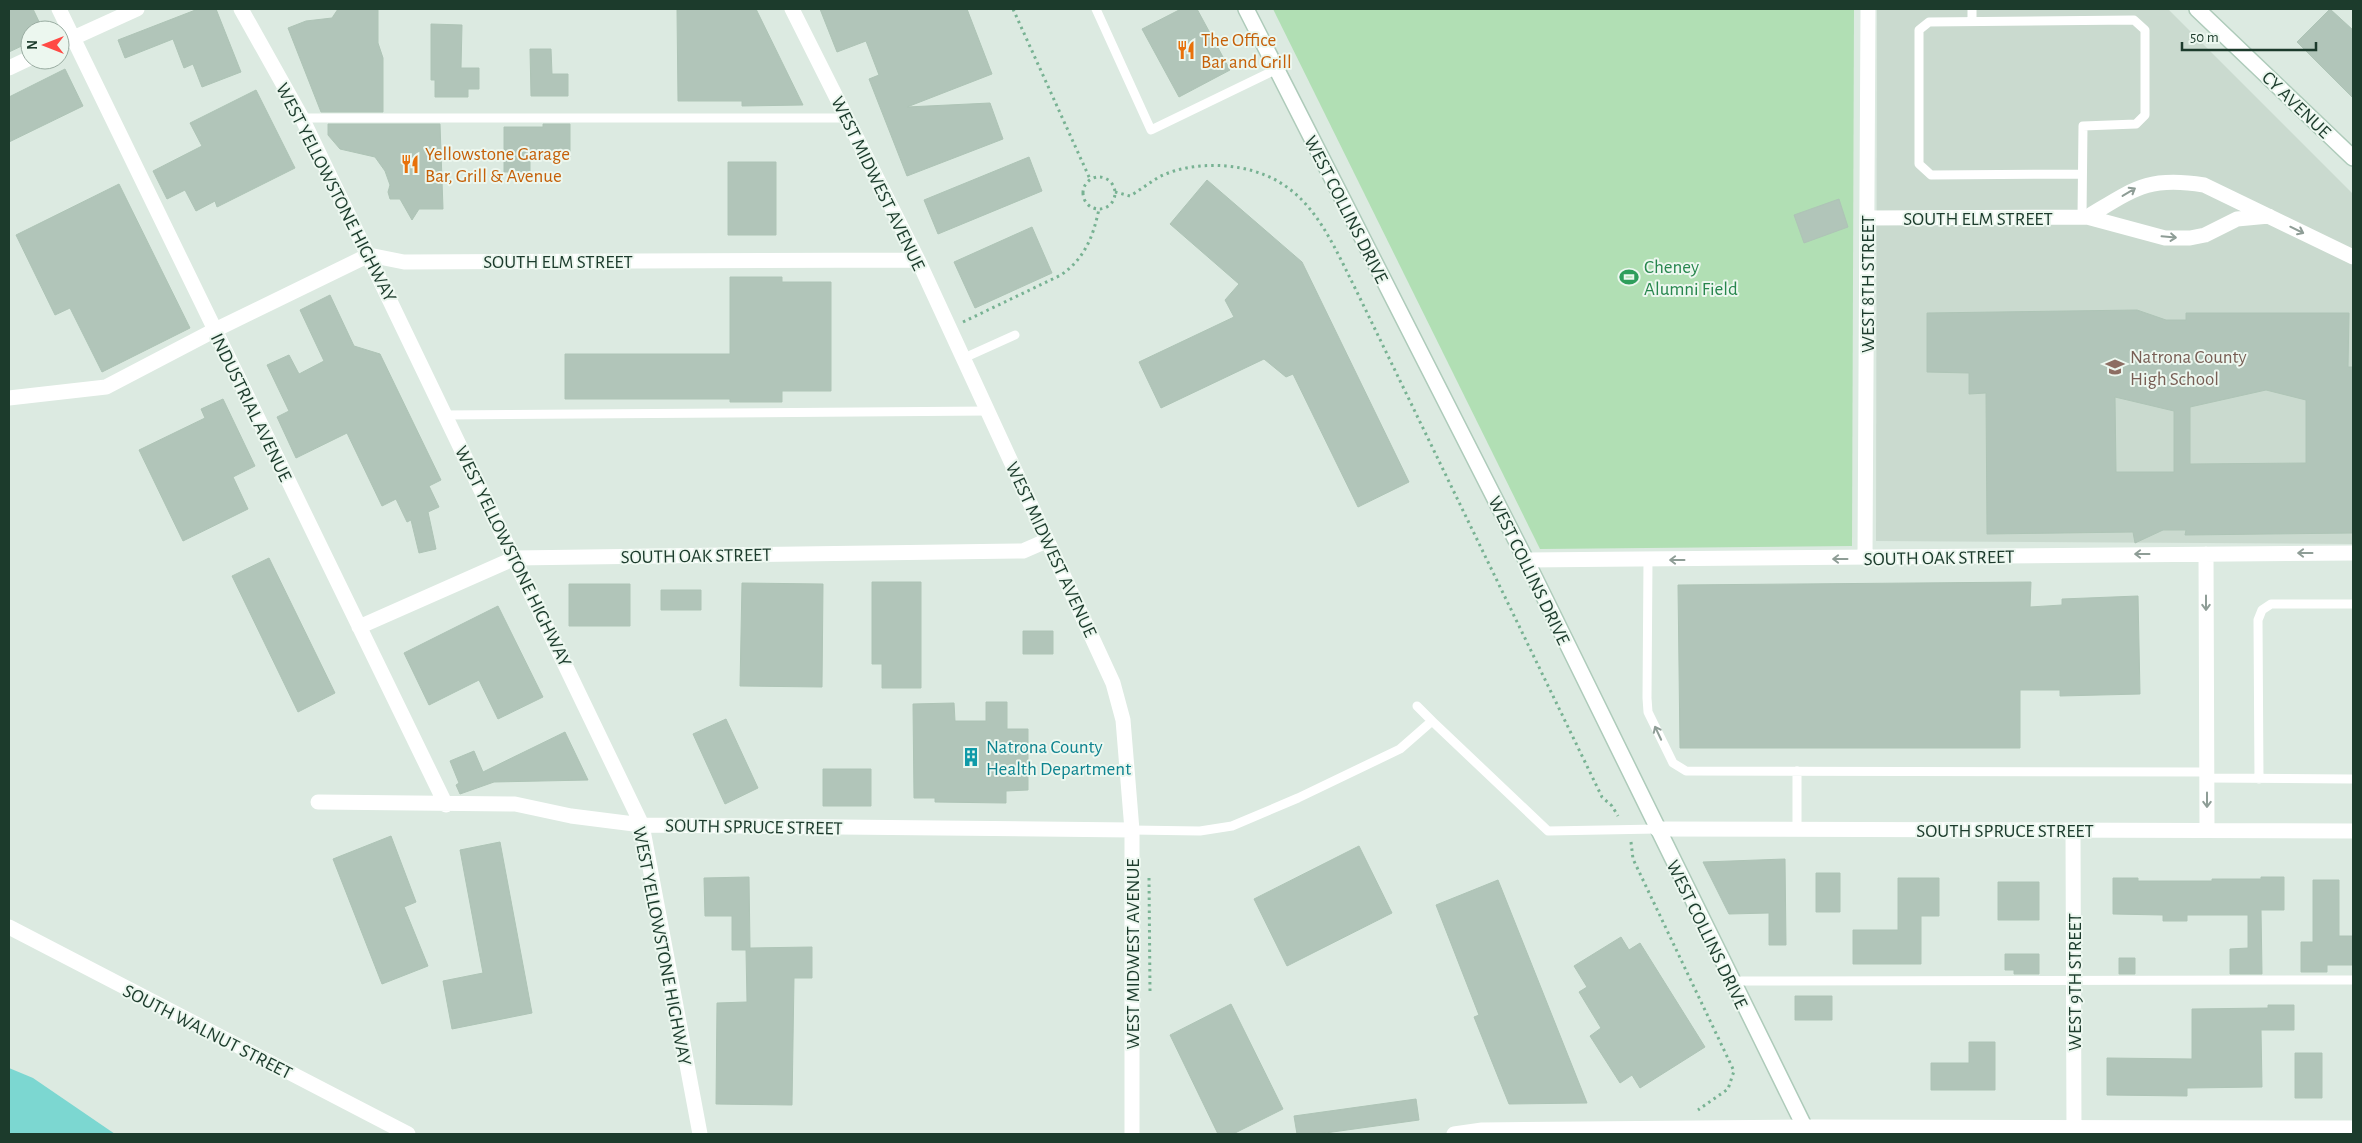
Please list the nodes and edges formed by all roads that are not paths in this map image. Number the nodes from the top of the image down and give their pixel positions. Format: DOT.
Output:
graph roads {
  1 [pos="137,9"];
  2 [pos="241,9"];
  3 [pos="792,9"];
  4 [pos="1096,9"];
  5 [pos="1246,9"];
  6 [pos="1868,9"];
  7 [pos="1972,9"];
  8 [pos="2197,9"];
  9 [pos="1972,21"];
  10 [pos="70,40"];
  11 [pos="70,47"];
  12 [pos="1277,69"];
  13 [pos="302,118"];
  14 [pos="847,118"];
  15 [pos="2353,158"];
  16 [pos="2082,174"];
  17 [pos="2269,216"];
  18 [pos="2085,217"];
  19 [pos="1868,218"];
  20 [pos="369,256"];
  21 [pos="2353,257"];
  22 [pos="918,260"];
  23 [pos="215,330"];
  24 [pos="1015,334"];
  25 [pos="964,358"];
  26 [pos="9,398"];
  27 [pos="989,411"];
  28 [pos="446,415"];
  29 [pos="1046,541"];
  30 [pos="2353,553"];
  31 [pos="2206,554"];
  32 [pos="515,558"];
  33 [pos="1865,558"];
  34 [pos="1526,560"];
  35 [pos="1648,560"];
  36 [pos="2353,604"];
  37 [pos="359,627"];
  38 [pos="1417,706"];
  39 [pos="1432,721"];
  40 [pos="1797,771"];
  41 [pos="2207,775"];
  42 [pos="2259,779"];
  43 [pos="2353,779"];
  44 [pos="318,802"];
  45 [pos="446,805"];
  46 [pos="642,825"];
  47 [pos="1657,829"];
  48 [pos="1132,830"];
  49 [pos="1797,830"];
  50 [pos="2073,830"];
  51 [pos="2207,830"];
  52 [pos="2353,831"];
  53 [pos="9,927"];
  54 [pos="2074,980"];
  55 [pos="2353,980"];
  56 [pos="1731,981"];
  57 [pos="2353,1128"];
  58 [pos="1806,1131"];
  59 [pos="2074,1131"];
  60 [pos="408,1134"];
  61 [pos="700,1134"];
  62 [pos="1132,1134"];
  63 [pos="1454,1134"];
  1 -- 10 [label="street"];
  2 -- 13 [label="street, WEST YELLOWSTONE HIGHWAY"];
  3 -- 14 [label="street, WEST MIDWEST AVENUE"];
  4 -- 12 [label="lane"];
  5 -- 12 [label="street, WEST COLLINS DRIVE"];
  6 -- 19 [label="street, WEST 8TH STREET"];
  7 -- 9 [label="lane"];
  8 -- 15 [label="street, CY AVENUE"];
  9 -- 16 [label="lane"];
  9 -- 16 [label="lane"];
  11 -- 23 [label="street, INDUSTRIAL AVENUE"];
  12 -- 34 [label="street, WEST COLLINS DRIVE"];
  13 -- 14 [label="lane"];
  13 -- 20 [label="street, WEST YELLOWSTONE HIGHWAY"];
  14 -- 22 [label="street, WEST MIDWEST AVENUE"];
  16 -- 18 [label="lane"];
  18 -- 17 [label="street, SOUTH ELM STREET, one-way"];
  18 -- 17 [label="street, one-way"];
  17 -- 21 [label="street, one-way"];
  18 -- 19 [label="street, SOUTH ELM STREET"];
  19 -- 33 [label="street, WEST 8TH STREET"];
  20 -- 22 [label="street, SOUTH ELM STREET"];
  20 -- 23 [label="street"];
  20 -- 28 [label="street, WEST YELLOWSTONE HIGHWAY"];
  22 -- 25 [label="street, WEST MIDWEST AVENUE"];
  23 -- 26 [label="street"];
  23 -- 37 [label="street, INDUSTRIAL AVENUE"];
  24 -- 25 [label="lane"];
  25 -- 27 [label="street, WEST MIDWEST AVENUE"];
  27 -- 28 [label="lane"];
  27 -- 29 [label="street, WEST MIDWEST AVENUE"];
  28 -- 32 [label="street, WEST YELLOWSTONE HIGHWAY"];
  29 -- 32 [label="street, SOUTH OAK STREET"];
  29 -- 48 [label="street, WEST MIDWEST AVENUE"];
  30 -- 31 [label="street, SOUTH OAK STREET, one-way"];
  31 -- 33 [label="street, SOUTH OAK STREET, one-way"];
  31 -- 41 [label="street, one-way"];
  32 -- 37 [label="street, SOUTH OAK STREET"];
  32 -- 46 [label="street, WEST YELLOWSTONE HIGHWAY"];
  33 -- 35 [label="street, SOUTH OAK STREET, one-way"];
  34 -- 35 [label="street, SOUTH OAK STREET"];
  34 -- 47 [label="street, WEST COLLINS DRIVE"];
  40 -- 35 [label="lane, one-way"];
  36 -- 42 [label="lane"];
  37 -- 45 [label="street, INDUSTRIAL AVENUE"];
  38 -- 39 [label="lane"];
  39 -- 47 [label="lane"];
  39 -- 48 [label="lane"];
  40 -- 41 [label="lane"];
  40 -- 49 [label="lane"];
  41 -- 42 [label="lane"];
  41 -- 51 [label="street, one-way"];
  42 -- 43 [label="lane"];
  44 -- 45 [label="street, SOUTH SPRUCE STREET"];
  45 -- 46 [label="street, SOUTH SPRUCE STREET"];
  46 -- 48 [label="street, SOUTH SPRUCE STREET"];
  46 -- 61 [label="street, WEST YELLOWSTONE HIGHWAY"];
  47 -- 49 [label="street, SOUTH SPRUCE STREET"];
  47 -- 56 [label="street, WEST COLLINS DRIVE"];
  48 -- 62 [label="street, WEST MIDWEST AVENUE"];
  49 -- 50 [label="street, SOUTH SPRUCE STREET"];
  50 -- 51 [label="street, SOUTH SPRUCE STREET"];
  50 -- 54 [label="street, WEST 9TH STREET"];
  51 -- 52 [label="street, SOUTH SPRUCE STREET"];
  53 -- 60 [label="street, SOUTH WALNUT STREET"];
  54 -- 55 [label="lane"];
  54 -- 56 [label="lane"];
  54 -- 59 [label="street, WEST 9TH STREET"];
  56 -- 58 [label="street, WEST COLLINS DRIVE"];
  57 -- 59 [label="street"];
  58 -- 59 [label="street"];
  58 -- 63 [label="street"];
}
